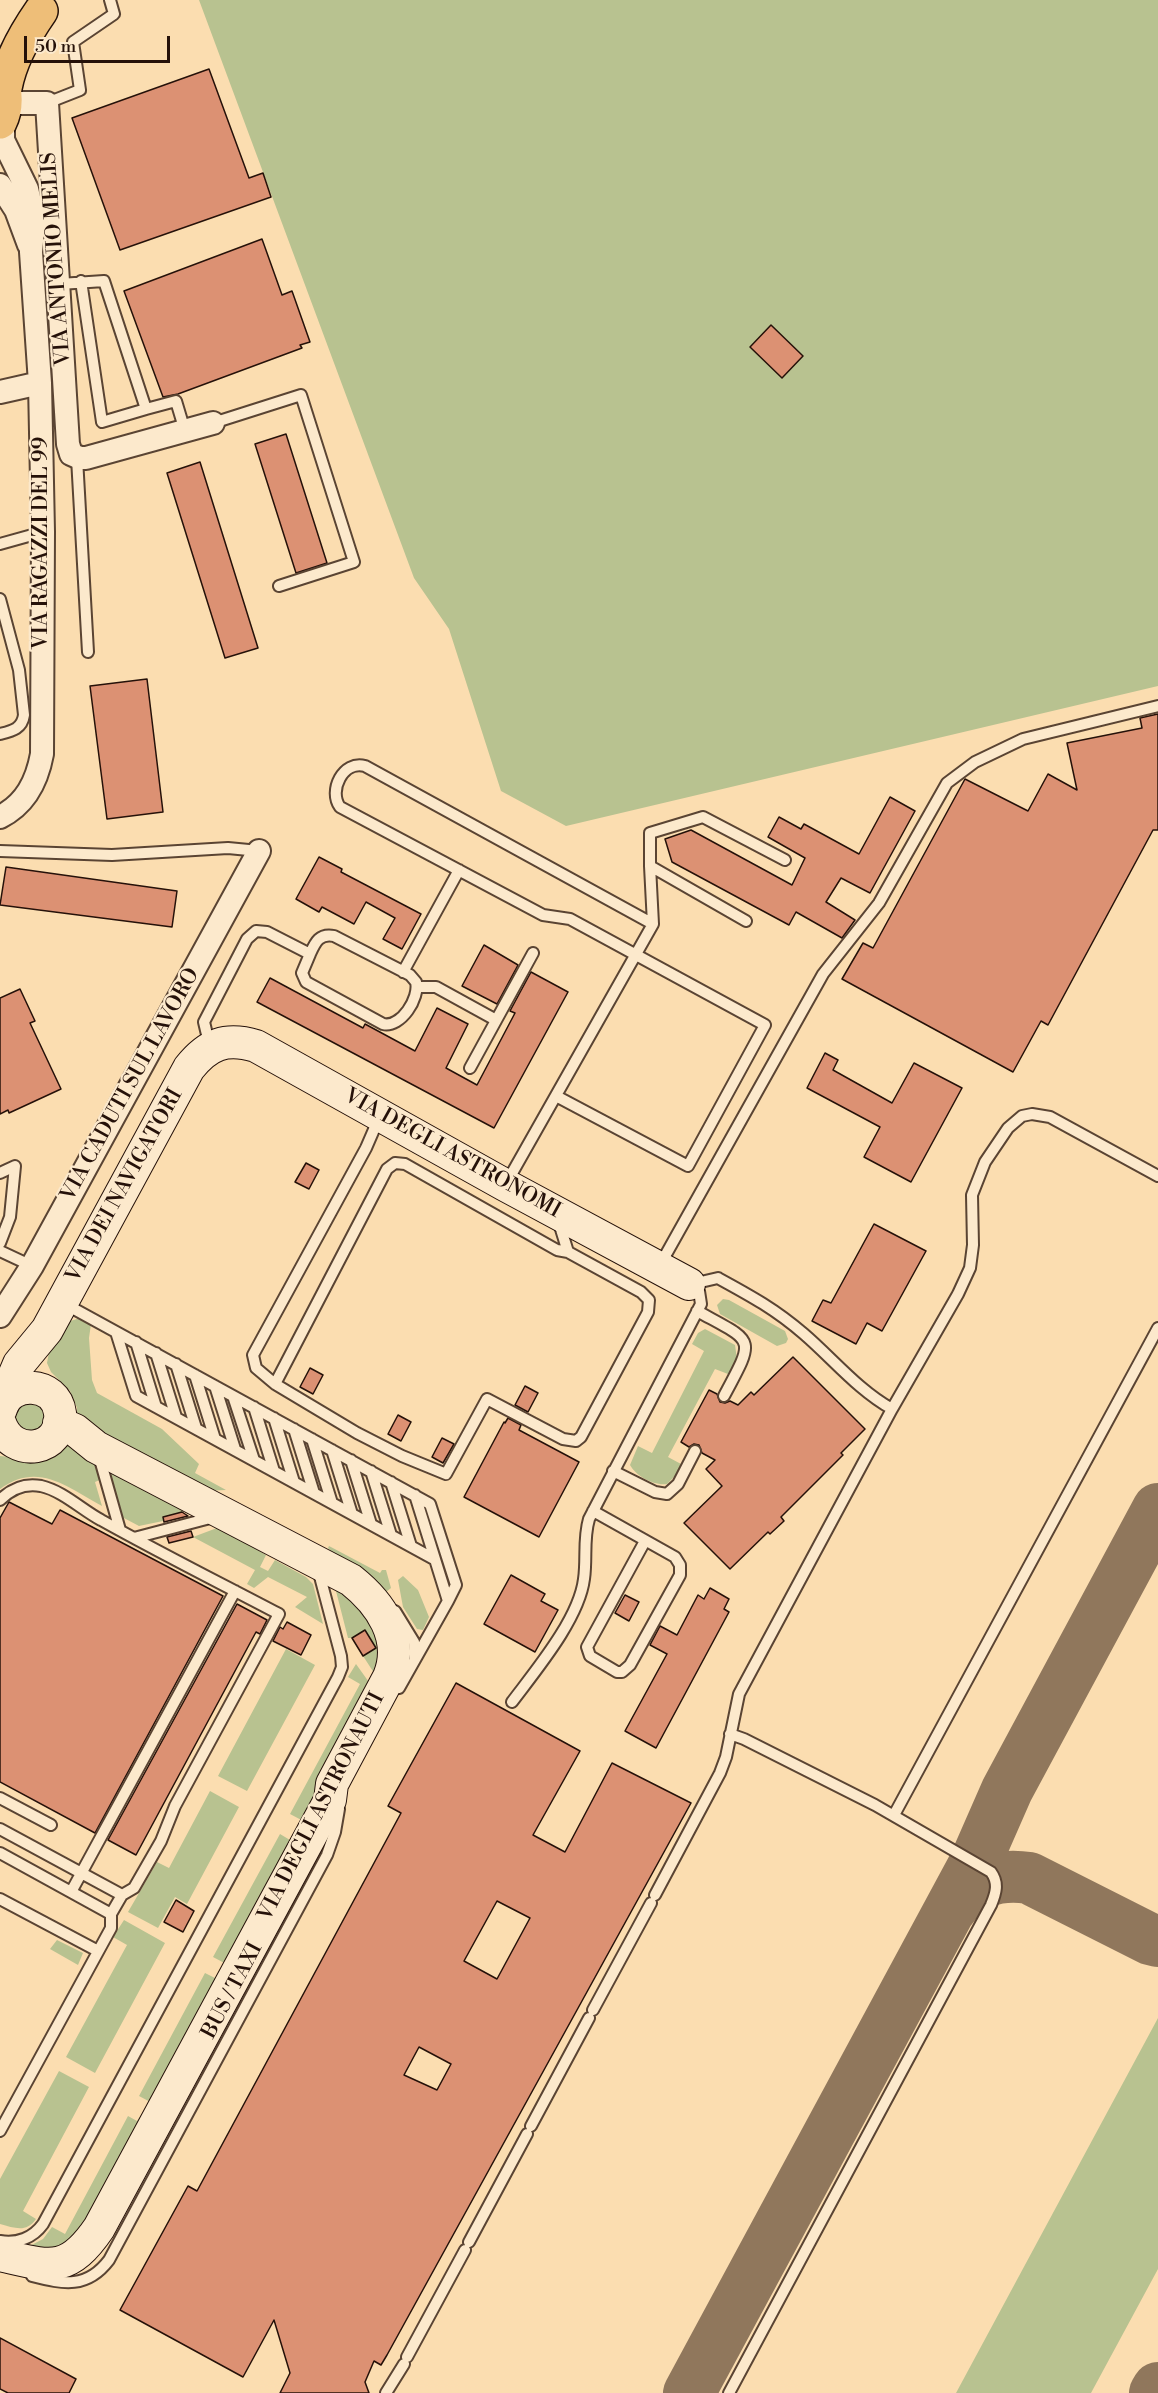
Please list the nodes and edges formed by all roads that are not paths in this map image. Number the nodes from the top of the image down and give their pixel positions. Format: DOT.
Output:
graph roads {
  1 [pos="110,0"];
  2 [pos="48,6"];
  3 [pos="0,34"];
  4 [pos="3,100"];
  5 [pos="47,104"];
  6 [pos="0,185"];
  7 [pos="31,252"];
  8 [pos="70,283"];
  9 [pos="40,382"];
  10 [pos="0,392"];
  11 [pos="146,409"];
  12 [pos="213,423"];
  13 [pos="184,431"];
  14 [pos="74,456"];
  15 [pos="43,532"];
  16 [pos="0,543"];
  17 [pos="279,586"];
  18 [pos="0,599"];
  19 [pos="88,652"];
  20 [pos="1158,706"];
  21 [pos="0,734"];
  22 [pos="0,817"];
  23 [pos="0,851"];
  24 [pos="259,851"];
  25 [pos="785,860"];
  26 [pos="650,866"];
  27 [pos="459,870"];
  28 [pos="746,921"];
  29 [pos="653,924"];
  30 [pos="533,953"];
  31 [pos="310,954"];
  32 [pos="636,954"];
  33 [pos="403,972"];
  34 [pos="417,987"];
  35 [pos="496,1020"];
  36 [pos="210,1047"];
  37 [pos="470,1068"];
  38 [pos="556,1096"];
  39 [pos="380,1115"];
  40 [pos="0,1173"];
  41 [pos="1158,1176"];
  42 [pos="506,1185"];
  43 [pos="563,1215"];
  44 [pos="0,1243"];
  45 [pos="0,1251"];
  46 [pos="568,1252"];
  47 [pos="32,1266"];
  48 [pos="658,1268"];
  49 [pos="693,1298"];
  50 [pos="62,1302"];
  51 [pos="0,1316"];
  52 [pos="1158,1328"];
  53 [pos="47,1330"];
  54 [pos="116,1332"];
  55 [pos="136,1342"];
  56 [pos="156,1353"];
  57 [pos="176,1364"];
  58 [pos="195,1375"];
  59 [pos="275,1384"];
  60 [pos="215,1386"];
  61 [pos="234,1396"];
  62 [pos="724,1396"];
  63 [pos="156,1407"];
  64 [pos="254,1407"];
  65 [pos="892,1409"];
  66 [pos="56,1410"];
  67 [pos="1,1413"];
  68 [pos="176,1418"];
  69 [pos="274,1418"];
  70 [pos="195,1428"];
  71 [pos="294,1429"];
  72 [pos="214,1439"];
  73 [pos="312,1439"];
  74 [pos="11,1447"];
  75 [pos="96,1447"];
  76 [pos="235,1449"];
  77 [pos="332,1450"];
  78 [pos="695,1451"];
  79 [pos="254,1460"];
  80 [pos="351,1460"];
  81 [pos="274,1471"];
  82 [pos="371,1471"];
  83 [pos="613,1471"];
  84 [pos="294,1482"];
  85 [pos="391,1482"];
  86 [pos="314,1493"];
  87 [pos="415,1495"];
  88 [pos="0,1500"];
  89 [pos="332,1503"];
  90 [pos="592,1511"];
  91 [pos="226,1514"];
  92 [pos="352,1514"];
  93 [pos="371,1524"];
  94 [pos="120,1530"];
  95 [pos="391,1535"];
  96 [pos="134,1538"];
  97 [pos="645,1541"];
  98 [pos="411,1546"];
  99 [pos="434,1559"];
  100 [pos="316,1561"];
  101 [pos="351,1580"];
  102 [pos="235,1591"];
  103 [pos="448,1601"];
  104 [pos="415,1659"];
  105 [pos="395,1695"];
  106 [pos="512,1702"];
  107 [pos="730,1734"];
  108 [pos="342,1795"];
  109 [pos="0,1798"];
  110 [pos="894,1815"];
  111 [pos="51,1825"];
  112 [pos="0,1830"];
  113 [pos="0,1852"];
  114 [pos="81,1873"];
  115 [pos="71,1892"];
  116 [pos="122,1895"];
  117 [pos="0,1899"];
  118 [pos="111,1914"];
  119 [pos="98,1952"];
  120 [pos="0,2131"];
  121 [pos="0,2241"];
  122 [pos="10,2264"];
  123 [pos="386,2393"];
  124 [pos="729,2393"];
  1 -- 5 [label="lane"];
  2 -- 3 [label="main road"];
  2 -- 4 [label="main road"];
  4 -- 5 [label="street"];
  4 -- 7 [label="street, VIA RAGAZZI DEL 99"];
  5 -- 8 [label="street, VIA ANTONIO MELIS"];
  6 -- 7 [label="street, VIA RAGAZZI DEL 99"];
  7 -- 9 [label="street, VIA RAGAZZI DEL 99"];
  8 -- 11 [label="lane"];
  8 -- 11 [label="lane"];
  8 -- 14 [label="street, VIA ANTONIO MELIS"];
  9 -- 10 [label="street"];
  9 -- 15 [label="street, VIA RAGAZZI DEL 99"];
  11 -- 13 [label="lane"];
  12 -- 13 [label="street"];
  12 -- 17 [label="lane"];
  13 -- 14 [label="street"];
  14 -- 19 [label="lane, VIA ANTONIO MELIS"];
  15 -- 16 [label="lane"];
  15 -- 22 [label="street, VIA RAGAZZI DEL 99"];
  18 -- 21 [label="lane"];
  20 -- 48 [label="lane"];
  23 -- 24 [label="lane"];
  24 -- 47 [label="street, VIA CADUTI SUL LAVORO"];
  25 -- 26 [label="lane"];
  26 -- 28 [label="lane"];
  26 -- 29 [label="lane"];
  27 -- 29 [label="lane"];
  27 -- 32 [label="lane"];
  27 -- 33 [label="lane"];
  29 -- 32 [label="lane"];
  30 -- 35 [label="lane"];
  31 -- 33 [label="lane"];
  31 -- 34 [label="lane"];
  31 -- 36 [label="lane"];
  32 -- 38 [label="lane"];
  32 -- 38 [label="lane"];
  33 -- 34 [label="lane"];
  34 -- 35 [label="lane"];
  35 -- 37 [label="lane"];
  36 -- 39 [label="street, VIA DEGLI ASTRONOMI"];
  36 -- 50 [label="street, VIA DEI NAVIGATORI"];
  38 -- 42 [label="lane"];
  39 -- 42 [label="street, VIA DEGLI ASTRONOMI"];
  39 -- 59 [label="lane"];
  40 -- 44 [label="lane"];
  41 -- 65 [label="lane"];
  42 -- 43 [label="street, VIA DEGLI ASTRONOMI"];
  43 -- 46 [label="lane"];
  43 -- 48 [label="street, VIA DEGLI ASTRONOMI"];
  45 -- 47 [label="lane"];
  46 -- 59 [label="lane"];
  46 -- 59 [label="lane"];
  47 -- 51 [label="street, VIA CADUTI SUL LAVORO"];
  48 -- 49 [label="street, VIA DEGLI ASTRONOMI"];
  49 -- 62 [label="lane"];
  49 -- 65 [label="lane"];
  49 -- 83 [label="lane"];
  50 -- 53 [label="street, VIA DEI NAVIGATORI"];
  50 -- 54 [label="lane"];
  52 -- 110 [label="lane"];
  53 -- 66 [label="street, VIA DEI NAVIGATORI"];
  53 -- 67 [label="street, VIA DEI NAVIGATORI"];
  54 -- 55 [label="lane"];
  54 -- 63 [label="lane"];
  55 -- 56 [label="lane"];
  55 -- 63 [label="lane"];
  56 -- 57 [label="lane"];
  56 -- 68 [label="lane"];
  57 -- 58 [label="lane"];
  57 -- 70 [label="lane"];
  58 -- 60 [label="lane"];
  58 -- 72 [label="lane"];
  60 -- 61 [label="lane"];
  60 -- 76 [label="lane"];
  61 -- 64 [label="lane"];
  61 -- 79 [label="lane"];
  63 -- 68 [label="lane"];
  64 -- 69 [label="lane"];
  64 -- 81 [label="lane"];
  65 -- 107 [label="lane"];
  66 -- 67 [label="street"];
  66 -- 74 [label="street"];
  66 -- 75 [label="street, VIA DEGLI ASTRONAUTI"];
  67 -- 74 [label="street"];
  68 -- 70 [label="lane"];
  69 -- 71 [label="lane"];
  69 -- 84 [label="lane"];
  70 -- 72 [label="lane"];
  71 -- 73 [label="lane"];
  71 -- 86 [label="lane"];
  72 -- 76 [label="lane"];
  73 -- 77 [label="lane"];
  73 -- 89 [label="lane"];
  75 -- 91 [label="street, VIA DEGLI ASTRONAUTI"];
  75 -- 94 [label="lane"];
  76 -- 79 [label="lane"];
  77 -- 80 [label="lane"];
  77 -- 92 [label="lane"];
  78 -- 83 [label="lane"];
  79 -- 81 [label="lane"];
  80 -- 82 [label="lane"];
  80 -- 93 [label="lane"];
  81 -- 84 [label="lane"];
  82 -- 85 [label="lane"];
  82 -- 95 [label="lane"];
  83 -- 90 [label="lane"];
  84 -- 86 [label="lane"];
  85 -- 87 [label="lane"];
  85 -- 98 [label="lane"];
  86 -- 89 [label="lane"];
  87 -- 99 [label="lane"];
  87 -- 103 [label="lane"];
  88 -- 94 [label="lane"];
  89 -- 92 [label="lane"];
  90 -- 97 [label="lane"];
  90 -- 106 [label="lane"];
  91 -- 96 [label="lane"];
  91 -- 100 [label="street, VIA DEGLI ASTRONAUTI"];
  92 -- 93 [label="lane"];
  93 -- 95 [label="lane"];
  94 -- 96 [label="lane"];
  95 -- 98 [label="lane"];
  96 -- 102 [label="lane"];
  97 -- 97 [label="lane"];
  98 -- 99 [label="lane"];
  99 -- 103 [label="lane"];
  100 -- 101 [label="street, VIA DEGLI ASTRONAUTI"];
  100 -- 121 [label="lane"];
  101 -- 104 [label="lane"];
  101 -- 122 [label="street, VIA DEGLI ASTRONAUTI"];
  102 -- 114 [label="lane"];
  102 -- 116 [label="lane"];
  103 -- 104 [label="lane"];
  104 -- 105 [label="lane"];
  107 -- 110 [label="lane"];
  107 -- 123 [label="lane"];
  108 -- 122 [label="lane, BUS / TAXI"];
  109 -- 111 [label="lane"];
  110 -- 124 [label="lane"];
  112 -- 114 [label="lane"];
  113 -- 115 [label="lane"];
  114 -- 115 [label="lane"];
  114 -- 116 [label="lane"];
  115 -- 118 [label="lane"];
  116 -- 118 [label="lane"];
  117 -- 119 [label="lane"];
  118 -- 119 [label="lane"];
  119 -- 120 [label="lane"];
}
